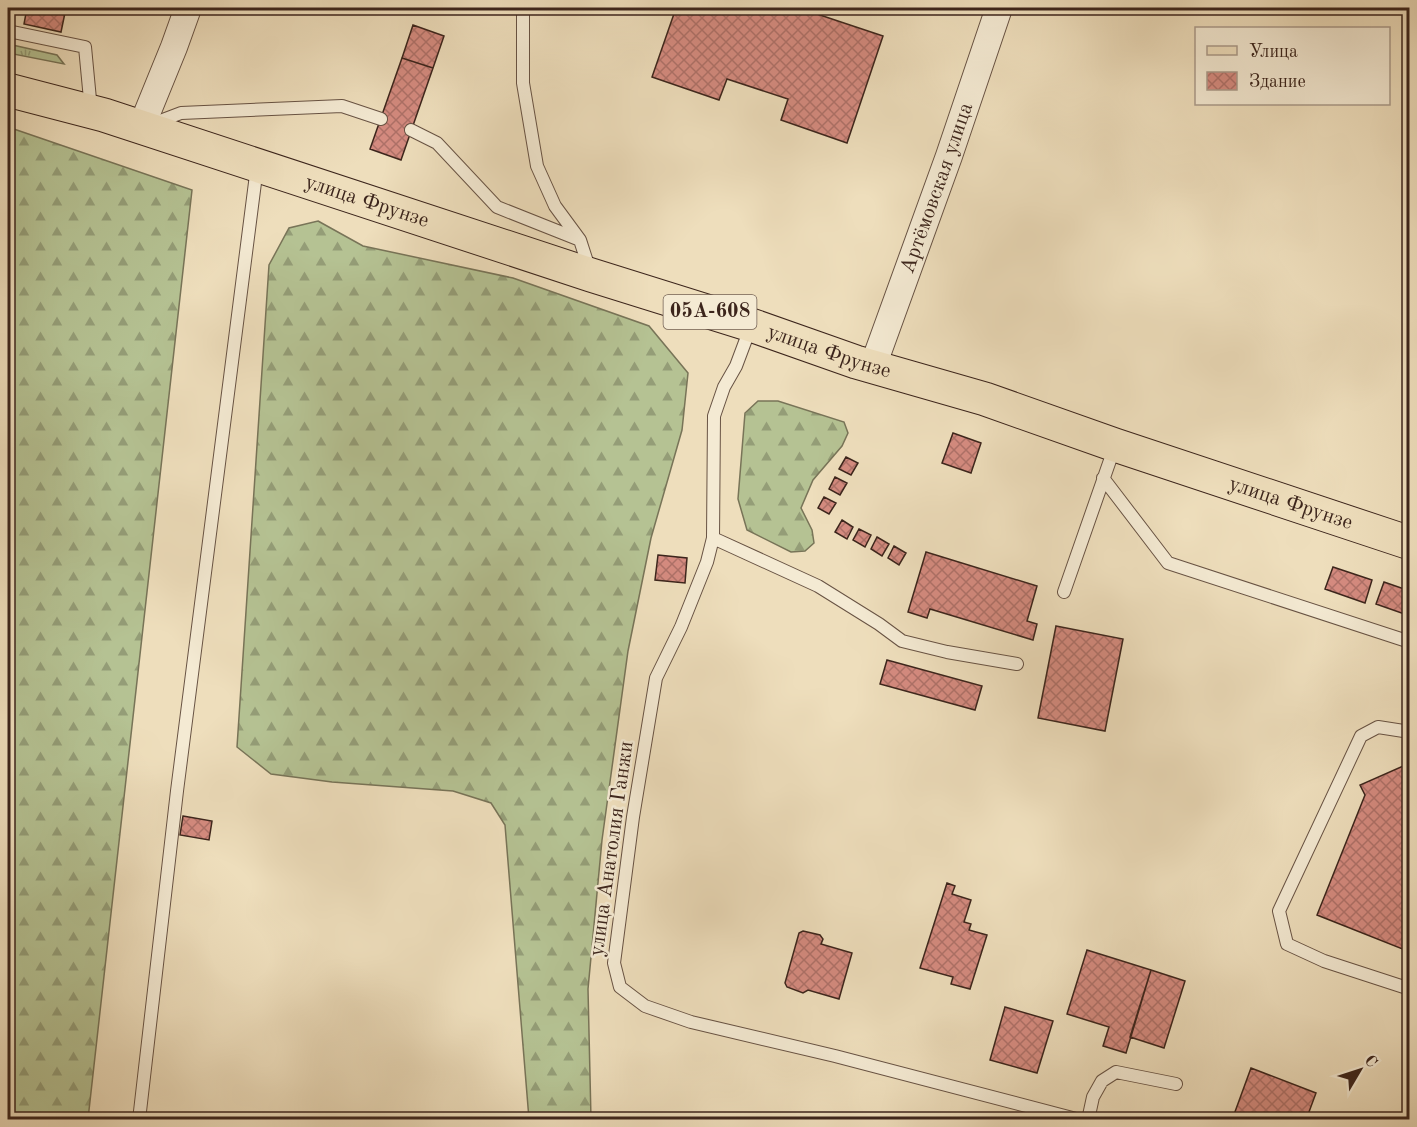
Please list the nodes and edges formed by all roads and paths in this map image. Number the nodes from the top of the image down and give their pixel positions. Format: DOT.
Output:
graph roads {
  1 [pos="188,8"];
  2 [pos="523,8"];
  3 [pos="999,8"];
  4 [pos="8,31"];
  5 [pos="8,90"];
  6 [pos="91,112"];
  7 [pos="381,119"];
  8 [pos="141,128"];
  9 [pos="411,130"];
  10 [pos="257,166"];
  11 [pos="580,240"];
  12 [pos="591,275"];
  13 [pos="751,325"];
  14 [pos="873,366"];
  15 [pos="1115,445"];
  16 [pos="1104,478"];
  17 [pos="713,538"];
  18 [pos="1410,543"];
  19 [pos="1064,592"];
  20 [pos="1410,642"];
  21 [pos="1017,664"];
  22 [pos="1410,732"];
  23 [pos="1410,989"];
  24 [pos="1176,1084"];
  25 [pos="139,1119"];
  26 [pos="1080,1119"];
  27 [pos="1088,1119"];
  1 -- 8 [label="street"];
  2 -- 11 [label="lane"];
  3 -- 14 [label="street, Артёмовская улица"];
  4 -- 6 [label="lane"];
  5 -- 6 [label="main road, улица Фрунзе / 05А-608"];
  6 -- 8 [label="main road, улица Фрунзе / 05А-608"];
  7 -- 8 [label="lane"];
  8 -- 10 [label="main road, улица Фрунзе / 05А-608"];
  9 -- 11 [label="lane"];
  10 -- 12 [label="main road, улица Фрунзе / 05А-608"];
  10 -- 25 [label="lane"];
  11 -- 12 [label="lane"];
  12 -- 13 [label="main road, улица Фрунзе / 05А-608"];
  13 -- 14 [label="main road, улица Фрунзе / 05А-608"];
  13 -- 17 [label="lane, улица Анатолия Ганжи"];
  14 -- 15 [label="main road, улица Фрунзе / 05А-608"];
  15 -- 16 [label="lane"];
  15 -- 18 [label="main road, улица Фрунзе / 05А-608"];
  16 -- 19 [label="lane"];
  16 -- 20 [label="lane"];
  17 -- 21 [label="lane"];
  17 -- 26 [label="lane, улица Анатолия Ганжи"];
  22 -- 23 [label="lane"];
  24 -- 27 [label="lane"];
}
